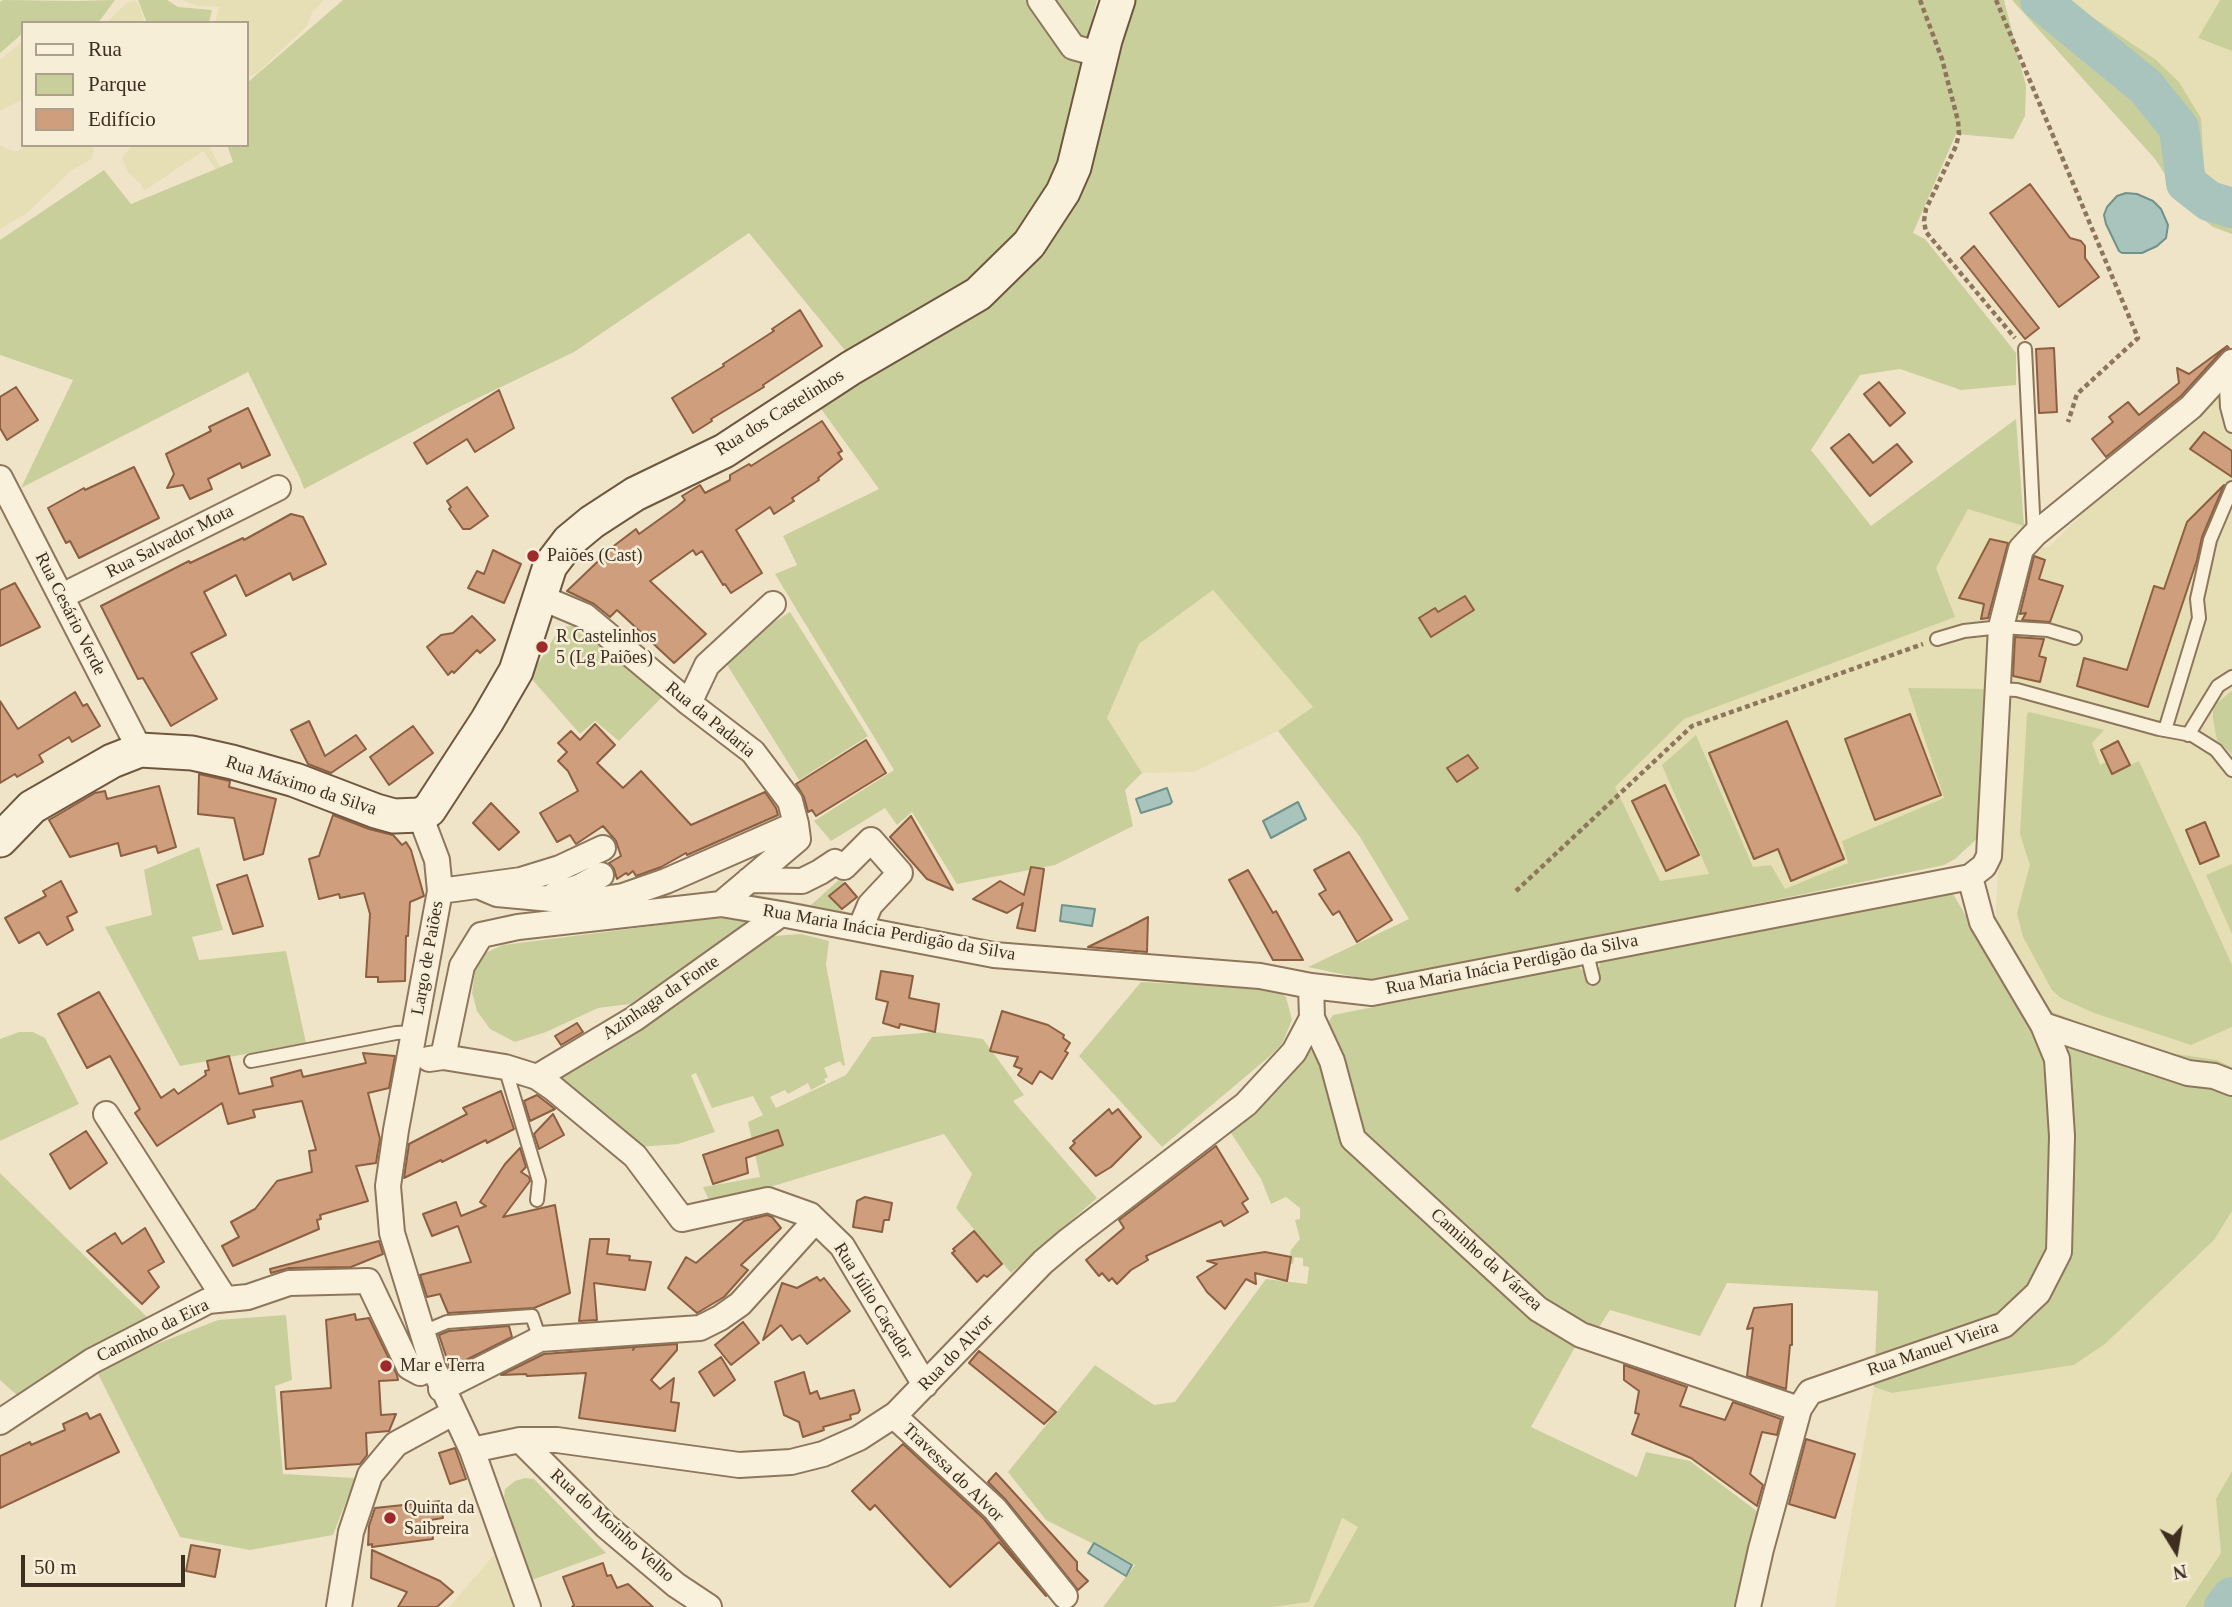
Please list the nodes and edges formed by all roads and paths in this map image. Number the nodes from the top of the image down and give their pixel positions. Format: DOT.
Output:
graph roads {
  1 [pos="1040,0"];
  2 [pos="1118,0"];
  3 [pos="1920,0"];
  4 [pos="1996,0"];
  5 [pos="1101,55"];
  6 [pos="2025,349"];
  7 [pos="2232,362"];
  8 [pos="2232,381"];
  9 [pos="2068,422"];
  10 [pos="2232,426"];
  11 [pos="0,478"];
  12 [pos="278,488"];
  13 [pos="2232,488"];
  14 [pos="2035,534"];
  15 [pos="62,596"];
  16 [pos="540,597"];
  17 [pos="773,604"];
  18 [pos="2001,627"];
  19 [pos="2075,638"];
  20 [pos="1937,639"];
  21 [pos="2232,677"];
  22 [pos="1996,689"];
  23 [pos="688,703"];
  24 [pos="2165,730"];
  25 [pos="2188,735"];
  26 [pos="140,750"];
  27 [pos="2232,770"];
  28 [pos="420,816"];
  29 [pos="796,824"];
  30 [pos="0,840"];
  31 [pos="603,848"];
  32 [pos="601,874"];
  33 [pos="1970,877"];
  34 [pos="749,880"];
  35 [pos="478,886"];
  36 [pos="440,891"];
  37 [pos="1516,891"];
  38 [pos="543,898"];
  39 [pos="721,904"];
  40 [pos="781,914"];
  41 [pos="860,929"];
  42 [pos="1586,950"];
  43 [pos="1593,978"];
  44 [pos="1311,986"];
  45 [pos="1312,1018"];
  46 [pos="2043,1025"];
  47 [pos="415,1032"];
  48 [pos="443,1057"];
  49 [pos="251,1061"];
  50 [pos="409,1062"];
  51 [pos="505,1067"];
  52 [pos="537,1077"];
  53 [pos="2232,1083"];
  54 [pos="106,1114"];
  55 [pos="537,1200"];
  56 [pos="816,1221"];
  57 [pos="225,1299"];
  58 [pos="423,1332"];
  59 [pos="540,1339"];
  60 [pos="437,1378"];
  61 [pos="926,1385"];
  62 [pos="1799,1409"];
  63 [pos="453,1413"];
  64 [pos="894,1416"];
  65 [pos="0,1422"];
  66 [pos="520,1440"];
  67 [pos="472,1450"];
  68 [pos="1065,1595"];
  69 [pos="340,1607"];
  70 [pos="528,1607"];
  71 [pos="709,1607"];
  72 [pos="1748,1607"];
  1 -- 5 [label="street"];
  2 -- 5 [label="street, Rua dos Castelinhos"];
  3 -- 6 [label="path"];
  4 -- 9 [label="path"];
  5 -- 16 [label="street, Rua dos Castelinhos"];
  6 -- 14 [label="lane"];
  7 -- 14 [label="street"];
  8 -- 10 [label="lane"];
  11 -- 15 [label="street, Rua Cesário Verde"];
  12 -- 15 [label="street, Rua Salvador Mota"];
  13 -- 24 [label="lane"];
  14 -- 18 [label="street"];
  15 -- 26 [label="street, Rua Cesário Verde"];
  16 -- 23 [label="street, Rua da Padaria"];
  16 -- 28 [label="street, Rua dos Castelinhos"];
  17 -- 23 [label="street"];
  18 -- 19 [label="lane"];
  18 -- 20 [label="lane"];
  18 -- 22 [label="street"];
  20 -- 37 [label="path"];
  21 -- 25 [label="lane"];
  22 -- 24 [label="lane"];
  22 -- 33 [label="street"];
  23 -- 29 [label="street, Rua da Padaria"];
  24 -- 25 [label="lane"];
  25 -- 27 [label="lane"];
  26 -- 28 [label="street, Rua Máximo da Silva"];
  26 -- 30 [label="street, Rua Máximo da Silva"];
  28 -- 36 [label="street, Largo de Paiões"];
  29 -- 34 [label="street"];
  29 -- 38 [label="street"];
  31 -- 35 [label="street"];
  32 -- 38 [label="street"];
  33 -- 42 [label="street, Rua Maria Inácia Perdigão da Silva"];
  33 -- 46 [label="street, Rua Manuel Vieira"];
  34 -- 39 [label="street"];
  34 -- 41 [label="street"];
  35 -- 36 [label="street"];
  35 -- 38 [label="street"];
  36 -- 47 [label="street, Largo de Paiões"];
  39 -- 40 [label="street, Rua Maria Inácia Perdigão da Silva"];
  39 -- 48 [label="street, Rua Maria Inácia Perdigão da Silva"];
  40 -- 41 [label="street, Rua Maria Inácia Perdigão da Silva"];
  40 -- 52 [label="street, Azinhaga da Fonte"];
  41 -- 44 [label="street, Rua Maria Inácia Perdigão da Silva"];
  42 -- 43 [label="lane"];
  42 -- 44 [label="street, Rua Maria Inácia Perdigão da Silva"];
  44 -- 45 [label="street, Rua do Alvor"];
  45 -- 61 [label="street, Rua do Alvor"];
  45 -- 62 [label="street, Caminho da Várzea"];
  46 -- 53 [label="street"];
  46 -- 62 [label="street, Rua Manuel Vieira"];
  47 -- 49 [label="lane"];
  47 -- 50 [label="street, Largo de Paiões"];
  48 -- 50 [label="street"];
  48 -- 51 [label="street"];
  50 -- 58 [label="street, Largo de Paiões"];
  51 -- 52 [label="street, Rua Júlio Caçador"];
  51 -- 55 [label="lane"];
  52 -- 56 [label="street, Rua Júlio Caçador"];
  54 -- 57 [label="street"];
  56 -- 59 [label="street"];
  56 -- 61 [label="street, Rua Júlio Caçador"];
  57 -- 60 [label="street, Caminho da Eira"];
  57 -- 65 [label="street, Caminho da Eira"];
  58 -- 59 [label="lane"];
  58 -- 60 [label="street, Largo de Paiões"];
  59 -- 60 [label="street"];
  60 -- 63 [label="street, Largo de Paiões"];
  61 -- 64 [label="street, Rua do Alvor"];
  62 -- 72 [label="street"];
  63 -- 67 [label="street, Largo de Paiões"];
  63 -- 69 [label="street"];
  64 -- 66 [label="street, Rua do Alvor"];
  64 -- 68 [label="street, Travessa do Alvor"];
  66 -- 67 [label="street, Rua do Alvor"];
  66 -- 71 [label="street, Rua do Moinho Velho"];
  67 -- 70 [label="street, Largo de Paiões"];
}
